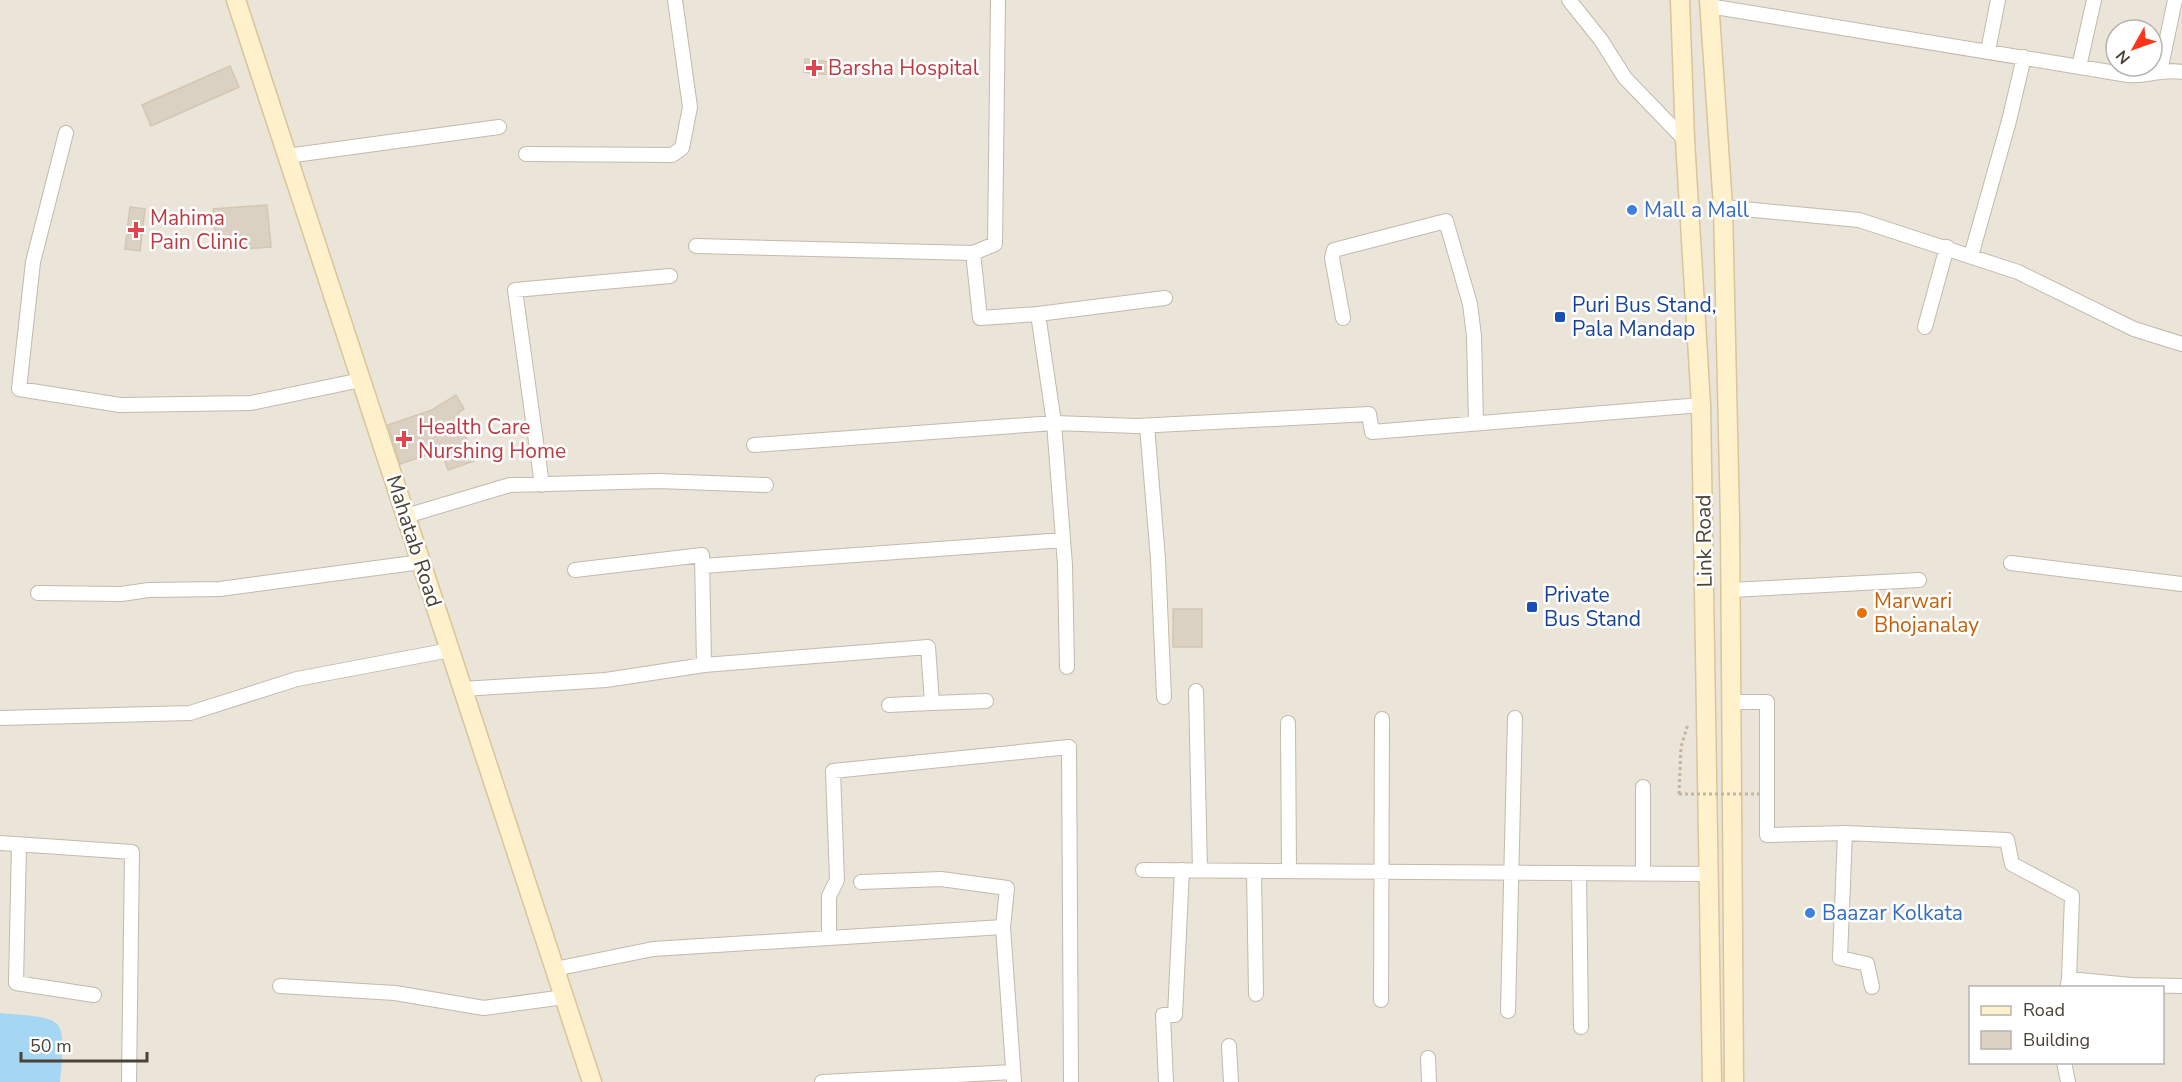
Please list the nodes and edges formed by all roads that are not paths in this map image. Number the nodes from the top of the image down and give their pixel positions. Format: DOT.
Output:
graph roads {
  1 [pos="236,0"];
  2 [pos="675,0"];
  3 [pos="998,0"];
  4 [pos="1569,0"];
  5 [pos="1680,0"];
  6 [pos="1998,0"];
  7 [pos="2094,0"];
  8 [pos="2175,0"];
  9 [pos="1709,3"];
  10 [pos="1988,51"];
  11 [pos="2164,52"];
  12 [pos="2024,57"];
  13 [pos="2079,67"];
  14 [pos="2104,70"];
  15 [pos="2164,71"];
  16 [pos="2182,72"];
  17 [pos="499,127"];
  18 [pos="66,133"];
  19 [pos="1685,140"];
  20 [pos="525,154"];
  21 [pos="287,156"];
  22 [pos="1723,207"];
  23 [pos="696,246"];
  24 [pos="1947,247"];
  25 [pos="973,253"];
  26 [pos="1971,256"];
  27 [pos="670,276"];
  28 [pos="1165,298"];
  29 [pos="1038,314"];
  30 [pos="1343,318"];
  31 [pos="1925,327"];
  32 [pos="2182,344"];
  33 [pos="361,380"];
  34 [pos="1701,405"];
  35 [pos="1054,423"];
  36 [pos="1476,423"];
  37 [pos="1147,426"];
  38 [pos="754,445"];
  39 [pos="542,484"];
  40 [pos="766,485"];
  41 [pos="406,516"];
  42 [pos="1063,540"];
  43 [pos="421,562"];
  44 [pos="2012,563"];
  45 [pos="704,566"];
  46 [pos="575,570"];
  47 [pos="1919,580"];
  48 [pos="2182,584"];
  49 [pos="1731,590"];
  50 [pos="38,592"];
  51 [pos="450,650"];
  52 [pos="704,665"];
  53 [pos="1067,667"];
  54 [pos="463,689"];
  55 [pos="1196,691"];
  56 [pos="1164,698"];
  57 [pos="986,701"];
  58 [pos="1731,702"];
  59 [pos="932,703"];
  60 [pos="889,705"];
  61 [pos="1515,717"];
  62 [pos="0,718"];
  63 [pos="1382,719"];
  64 [pos="1288,723"];
  65 [pos="1643,787"];
  66 [pos="1845,833"];
  67 [pos="0,843"];
  68 [pos="19,844"];
  69 [pos="1143,870"];
  70 [pos="1182,870"];
  71 [pos="1200,870"];
  72 [pos="1254,871"];
  73 [pos="1288,871"];
  74 [pos="1383,872"];
  75 [pos="1511,873"];
  76 [pos="1580,873"];
  77 [pos="1642,874"];
  78 [pos="1709,874"];
  79 [pos="861,882"];
  80 [pos="1003,927"];
  81 [pos="829,938"];
  82 [pos="555,969"];
  83 [pos="2068,983"];
  84 [pos="280,986"];
  85 [pos="2182,986"];
  86 [pos="1872,987"];
  87 [pos="1256,994"];
  88 [pos="94,995"];
  89 [pos="564,997"];
  90 [pos="1381,1000"];
  91 [pos="1508,1011"];
  92 [pos="1581,1027"];
  93 [pos="1229,1046"];
  94 [pos="1428,1058"];
  95 [pos="2064,1064"];
  96 [pos="1014,1077"];
  97 [pos="129,1082"];
  98 [pos="592,1082"];
  99 [pos="822,1082"];
  100 [pos="1071,1082"];
  101 [pos="1166,1082"];
  102 [pos="1231,1082"];
  103 [pos="1430,1082"];
  104 [pos="1712,1082"];
  105 [pos="1734,1082"];
  106 [pos="2068,1082"];
  1 -- 21 [label="main road, Mahatab Road"];
  2 -- 20 [label="street"];
  3 -- 25 [label="street"];
  4 -- 19 [label="street"];
  5 -- 19 [label="main road, Link Road"];
  6 -- 10 [label="street"];
  7 -- 13 [label="street"];
  8 -- 11 [label="street"];
  9 -- 10 [label="street"];
  9 -- 22 [label="main road, Link Road"];
  10 -- 12 [label="street"];
  12 -- 13 [label="street"];
  12 -- 26 [label="street"];
  13 -- 14 [label="street"];
  15 -- 16 [label="street"];
  17 -- 21 [label="street"];
  18 -- 33 [label="street"];
  19 -- 34 [label="main road, Link Road"];
  21 -- 33 [label="main road, Mahatab Road"];
  22 -- 24 [label="street"];
  22 -- 49 [label="main road, Link Road"];
  23 -- 25 [label="street"];
  24 -- 26 [label="street"];
  24 -- 31 [label="street"];
  25 -- 29 [label="street"];
  26 -- 32 [label="street"];
  27 -- 39 [label="street"];
  28 -- 29 [label="street"];
  29 -- 35 [label="street"];
  30 -- 36 [label="street"];
  33 -- 41 [label="main road, Mahatab Road"];
  34 -- 36 [label="street"];
  34 -- 78 [label="main road, Link Road"];
  35 -- 37 [label="street"];
  35 -- 38 [label="street"];
  35 -- 42 [label="street"];
  36 -- 37 [label="street"];
  37 -- 56 [label="street"];
  39 -- 40 [label="street"];
  39 -- 41 [label="street"];
  41 -- 43 [label="main road, Mahatab Road"];
  42 -- 45 [label="street"];
  42 -- 53 [label="street"];
  43 -- 50 [label="street"];
  43 -- 51 [label="main road, Mahatab Road"];
  44 -- 48 [label="street"];
  45 -- 46 [label="street"];
  45 -- 52 [label="street"];
  47 -- 49 [label="street"];
  49 -- 58 [label="main road, Link Road"];
  51 -- 54 [label="main road, Mahatab Road"];
  51 -- 62 [label="street"];
  52 -- 54 [label="street"];
  52 -- 59 [label="street"];
  54 -- 82 [label="main road, Mahatab Road"];
  55 -- 71 [label="street"];
  57 -- 59 [label="street"];
  58 -- 66 [label="street"];
  58 -- 105 [label="main road, Link Road"];
  59 -- 60 [label="street"];
  61 -- 75 [label="street"];
  63 -- 74 [label="street"];
  64 -- 73 [label="street"];
  65 -- 77 [label="street"];
  66 -- 83 [label="street"];
  66 -- 86 [label="street"];
  67 -- 68 [label="street"];
  68 -- 88 [label="street"];
  68 -- 97 [label="street"];
  69 -- 70 [label="street"];
  70 -- 71 [label="street"];
  70 -- 101 [label="street"];
  71 -- 72 [label="street"];
  72 -- 73 [label="street"];
  72 -- 87 [label="street"];
  73 -- 74 [label="street"];
  74 -- 75 [label="street"];
  74 -- 90 [label="street"];
  75 -- 76 [label="street"];
  75 -- 91 [label="street"];
  76 -- 77 [label="street"];
  76 -- 92 [label="street"];
  77 -- 78 [label="street"];
  78 -- 104 [label="main road, Link Road"];
  79 -- 80 [label="street"];
  80 -- 81 [label="street"];
  80 -- 96 [label="street"];
  81 -- 82 [label="street"];
  81 -- 100 [label="street"];
  82 -- 89 [label="main road, Mahatab Road"];
  83 -- 85 [label="street"];
  84 -- 89 [label="street"];
  89 -- 98 [label="main road, Mahatab Road"];
  93 -- 102 [label="street"];
  94 -- 103 [label="street"];
  95 -- 106 [label="street"];
  96 -- 99 [label="street"];
}
